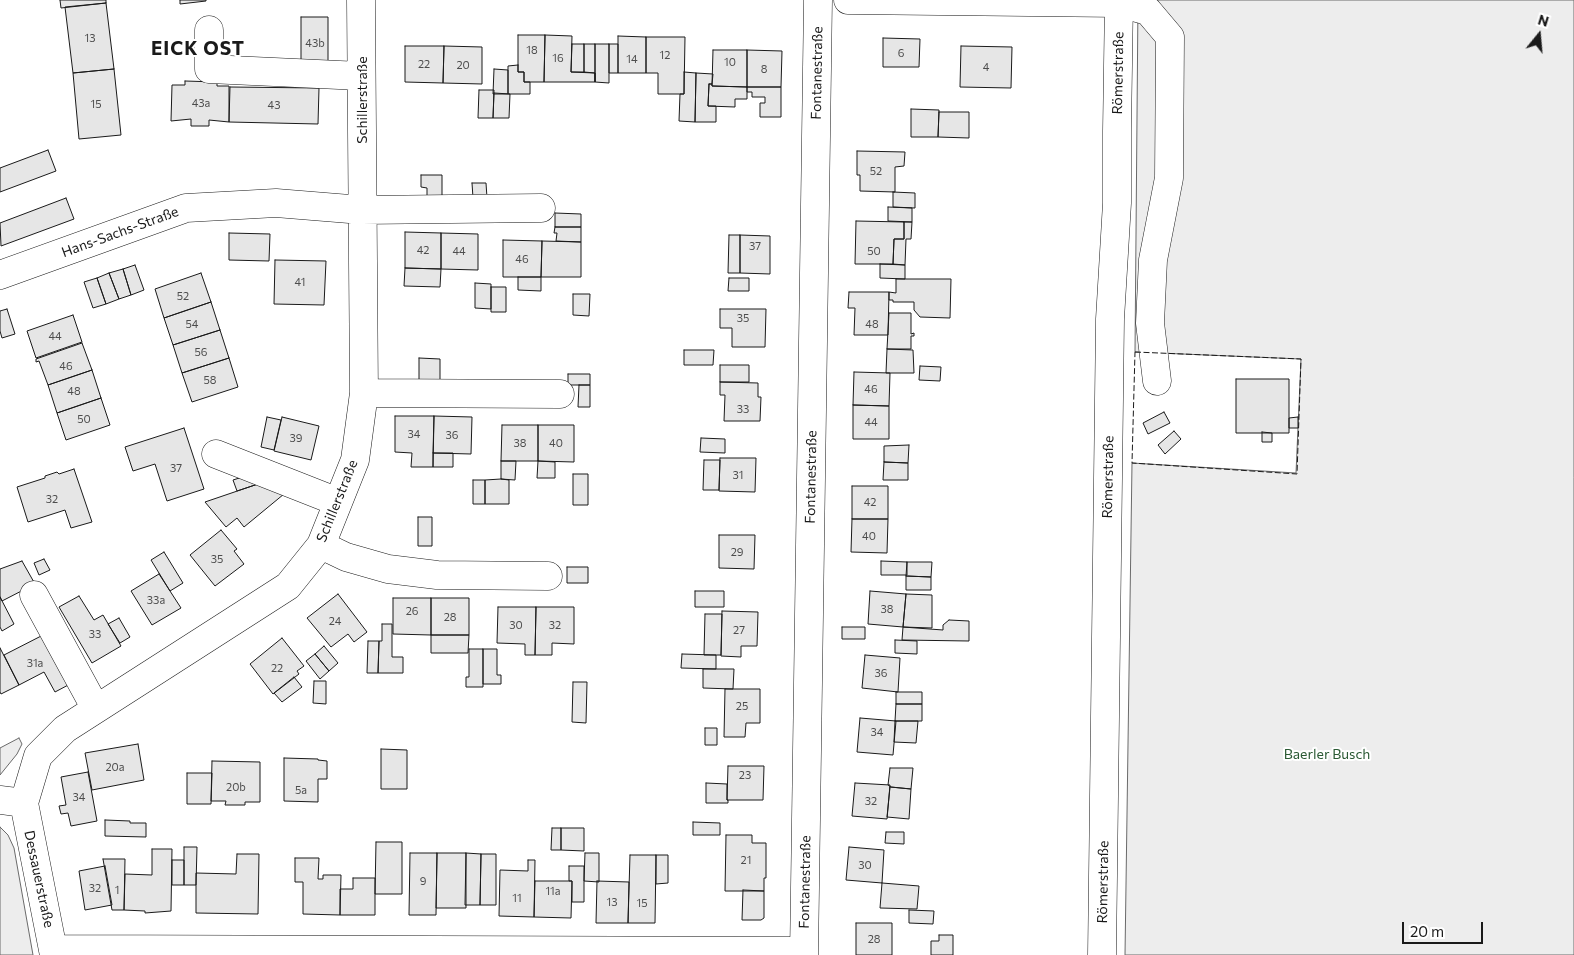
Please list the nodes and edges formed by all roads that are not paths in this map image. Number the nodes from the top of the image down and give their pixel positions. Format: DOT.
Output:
graph roads {
  1 [pos="361,0"];
  2 [pos="818,0"];
  3 [pos="848,0"];
  4 [pos="887,0"];
  5 [pos="1119,2"];
  6 [pos="208,30"];
  7 [pos="362,76"];
  8 [pos="541,208"];
  9 [pos="362,210"];
  10 [pos="0,275"];
  11 [pos="1157,381"];
  12 [pos="364,393"];
  13 [pos="560,394"];
  14 [pos="216,454"];
  15 [pos="338,502"];
  16 [pos="321,545"];
  17 [pos="548,576"];
  18 [pos="34,596"];
  19 [pos="96,709"];
  20 [pos="12,802"];
  21 [pos="54,952"];
  22 [pos="804,953"];
  23 [pos="1102,955"];
  1 -- 7 [label="street, Schillerstraße"];
  2 -- 22 [label="street, Fontanestraße"];
  3 -- 4 [label="street"];
  4 -- 5 [label="street"];
  5 -- 11 [label="street"];
  5 -- 23 [label="street, Römerstraße"];
  6 -- 7 [label="street"];
  7 -- 9 [label="street, Schillerstraße"];
  8 -- 9 [label="street, Hans-Sachs-Straße"];
  9 -- 10 [label="street, Hans-Sachs-Straße"];
  9 -- 12 [label="street, Schillerstraße"];
  12 -- 13 [label="street"];
  12 -- 15 [label="street, Schillerstraße"];
  14 -- 15 [label="street"];
  15 -- 16 [label="street, Schillerstraße"];
  16 -- 17 [label="street"];
  16 -- 19 [label="street, Schillerstraße"];
  18 -- 19 [label="street"];
  19 -- 20 [label="street, Schillerstraße"];
  20 -- 21 [label="street, Dessauerstraße"];
  21 -- 22 [label="street"];
}
